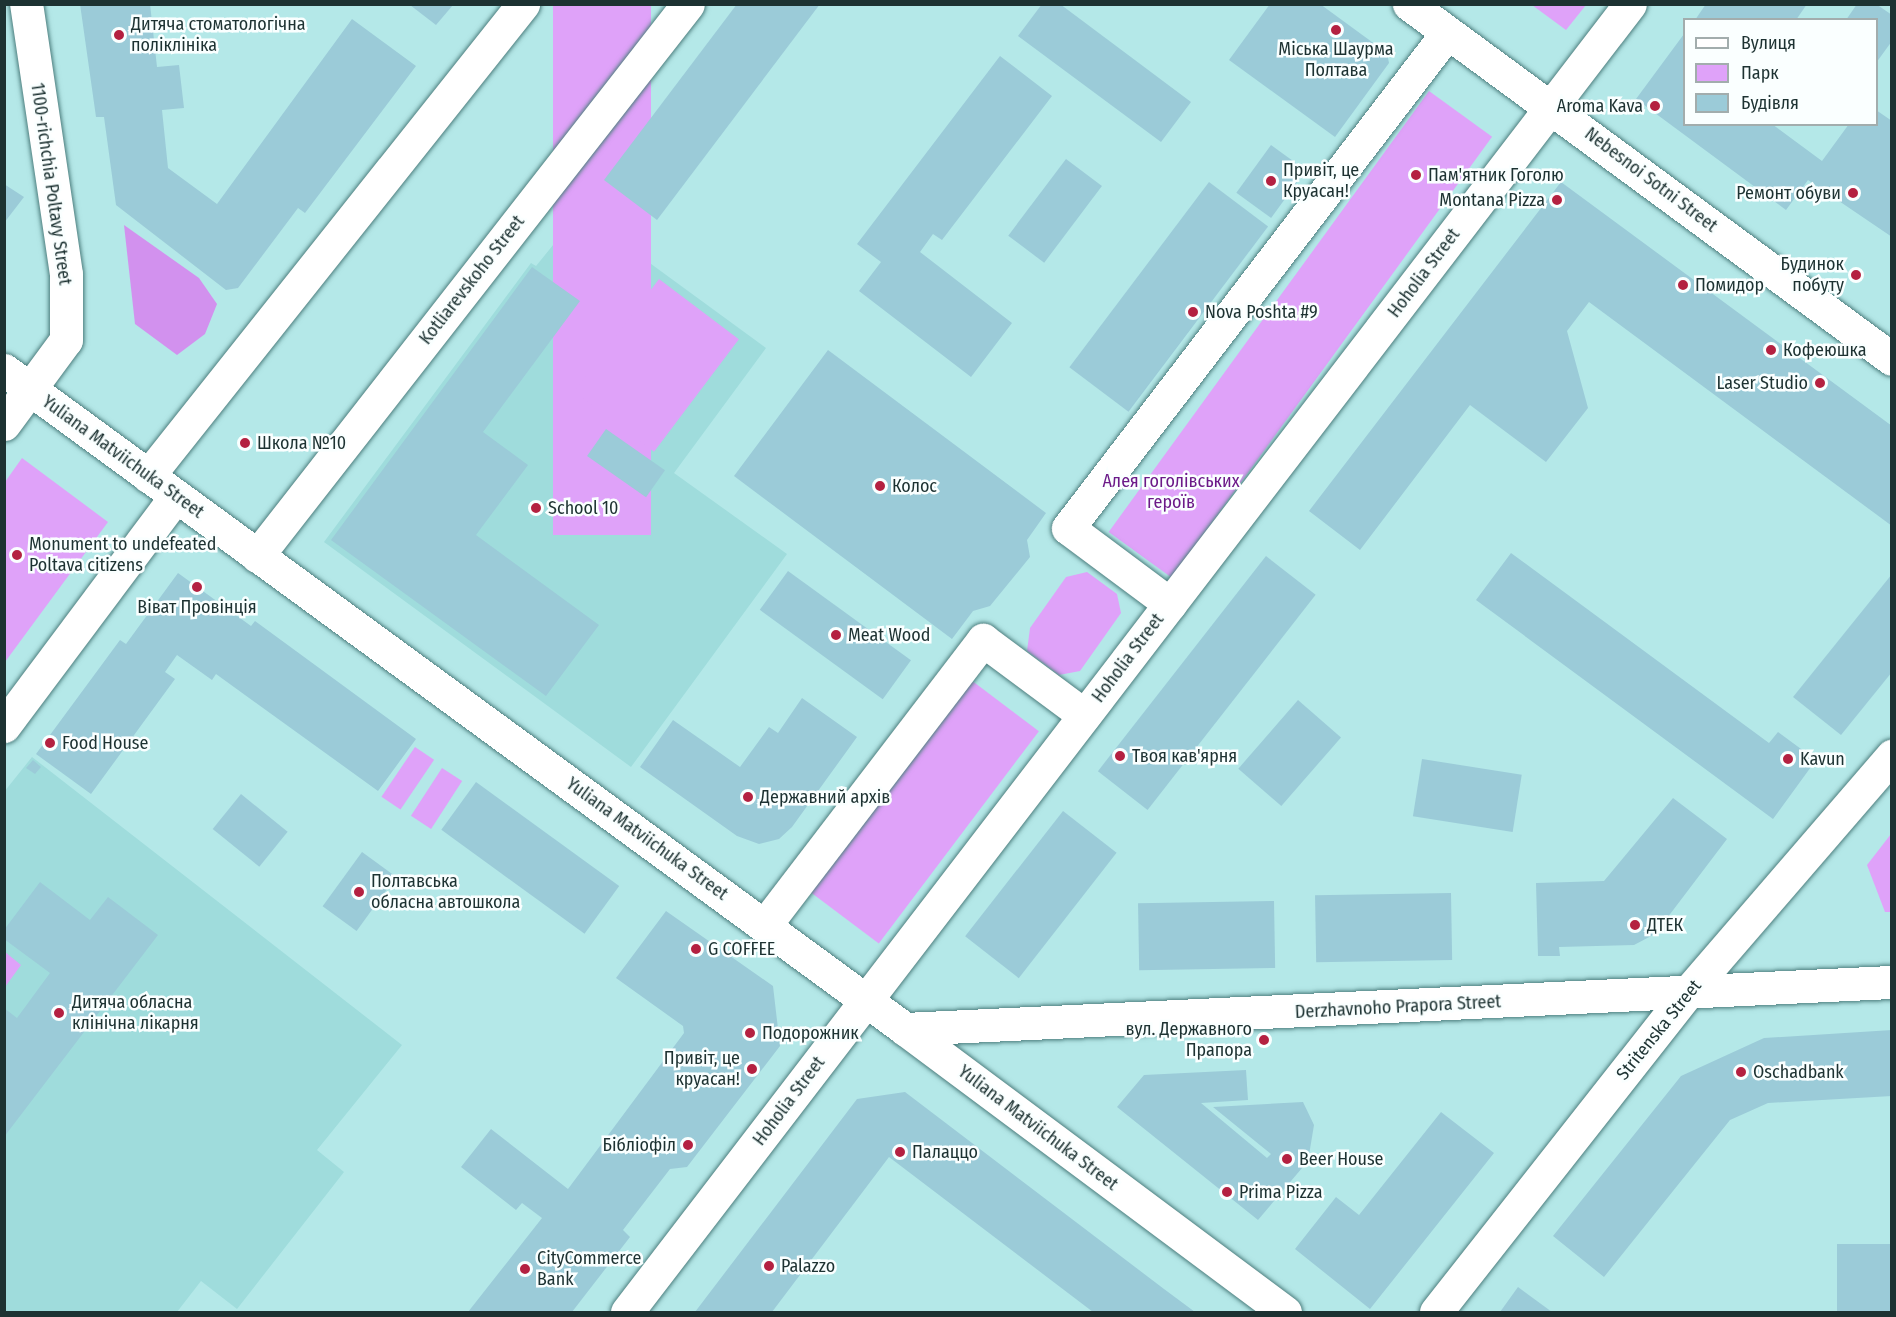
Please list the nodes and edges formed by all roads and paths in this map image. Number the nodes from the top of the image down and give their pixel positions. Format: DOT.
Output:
graph roads {
  1 [pos="26,4"];
  2 [pos="523,4"];
  3 [pos="688,4"];
  4 [pos="1409,4"];
  5 [pos="1630,4"];
  6 [pos="1447,33"];
  7 [pos="1551,107"];
  8 [pos="1892,358"];
  9 [pos="17,379"];
  10 [pos="4,424"];
  11 [pos="148,476"];
  12 [pos="176,496"];
  13 [pos="257,556"];
  14 [pos="1170,604"];
  15 [pos="1084,715"];
  16 [pos="4,726"];
  17 [pos="1892,756"];
  18 [pos="765,925"];
  19 [pos="1892,982"];
  20 [pos="1689,991"];
  21 [pos="867,999"];
  22 [pos="905,1029"];
  23 [pos="627,1312"];
  24 [pos="1286,1312"];
  25 [pos="1436,1312"];
  1 -- 9 [label="street, 1100-richchia Poltavy Street"];
  2 -- 11 [label="street"];
  3 -- 13 [label="street, Kotliarevskoho Street"];
  4 -- 6 [label="street, Nebesnoi Sotni Street"];
  5 -- 7 [label="street, Hoholia Street"];
  6 -- 7 [label="street, Nebesnoi Sotni Street"];
  6 -- 14 [label="street"];
  7 -- 8 [label="street, Nebesnoi Sotni Street"];
  7 -- 14 [label="street, Hoholia Street"];
  9 -- 10 [label="street"];
  9 -- 11 [label="street, Yuliana Matviichuka Street"];
  11 -- 12 [label="street, Yuliana Matviichuka Street"];
  12 -- 13 [label="street, Yuliana Matviichuka Street"];
  12 -- 16 [label="street"];
  13 -- 18 [label="street, Yuliana Matviichuka Street"];
  14 -- 15 [label="street, Hoholia Street"];
  15 -- 18 [label="street"];
  15 -- 21 [label="street, Hoholia Street"];
  17 -- 20 [label="street, Stritenska Street"];
  18 -- 21 [label="street, Yuliana Matviichuka Street"];
  19 -- 20 [label="street, Derzhavnoho Prapora Street"];
  20 -- 22 [label="street, Derzhavnoho Prapora Street"];
  20 -- 25 [label="street, Stritenska Street"];
  21 -- 22 [label="street, Yuliana Matviichuka Street"];
  21 -- 23 [label="street, Hoholia Street"];
  22 -- 24 [label="street, Yuliana Matviichuka Street"];
}
